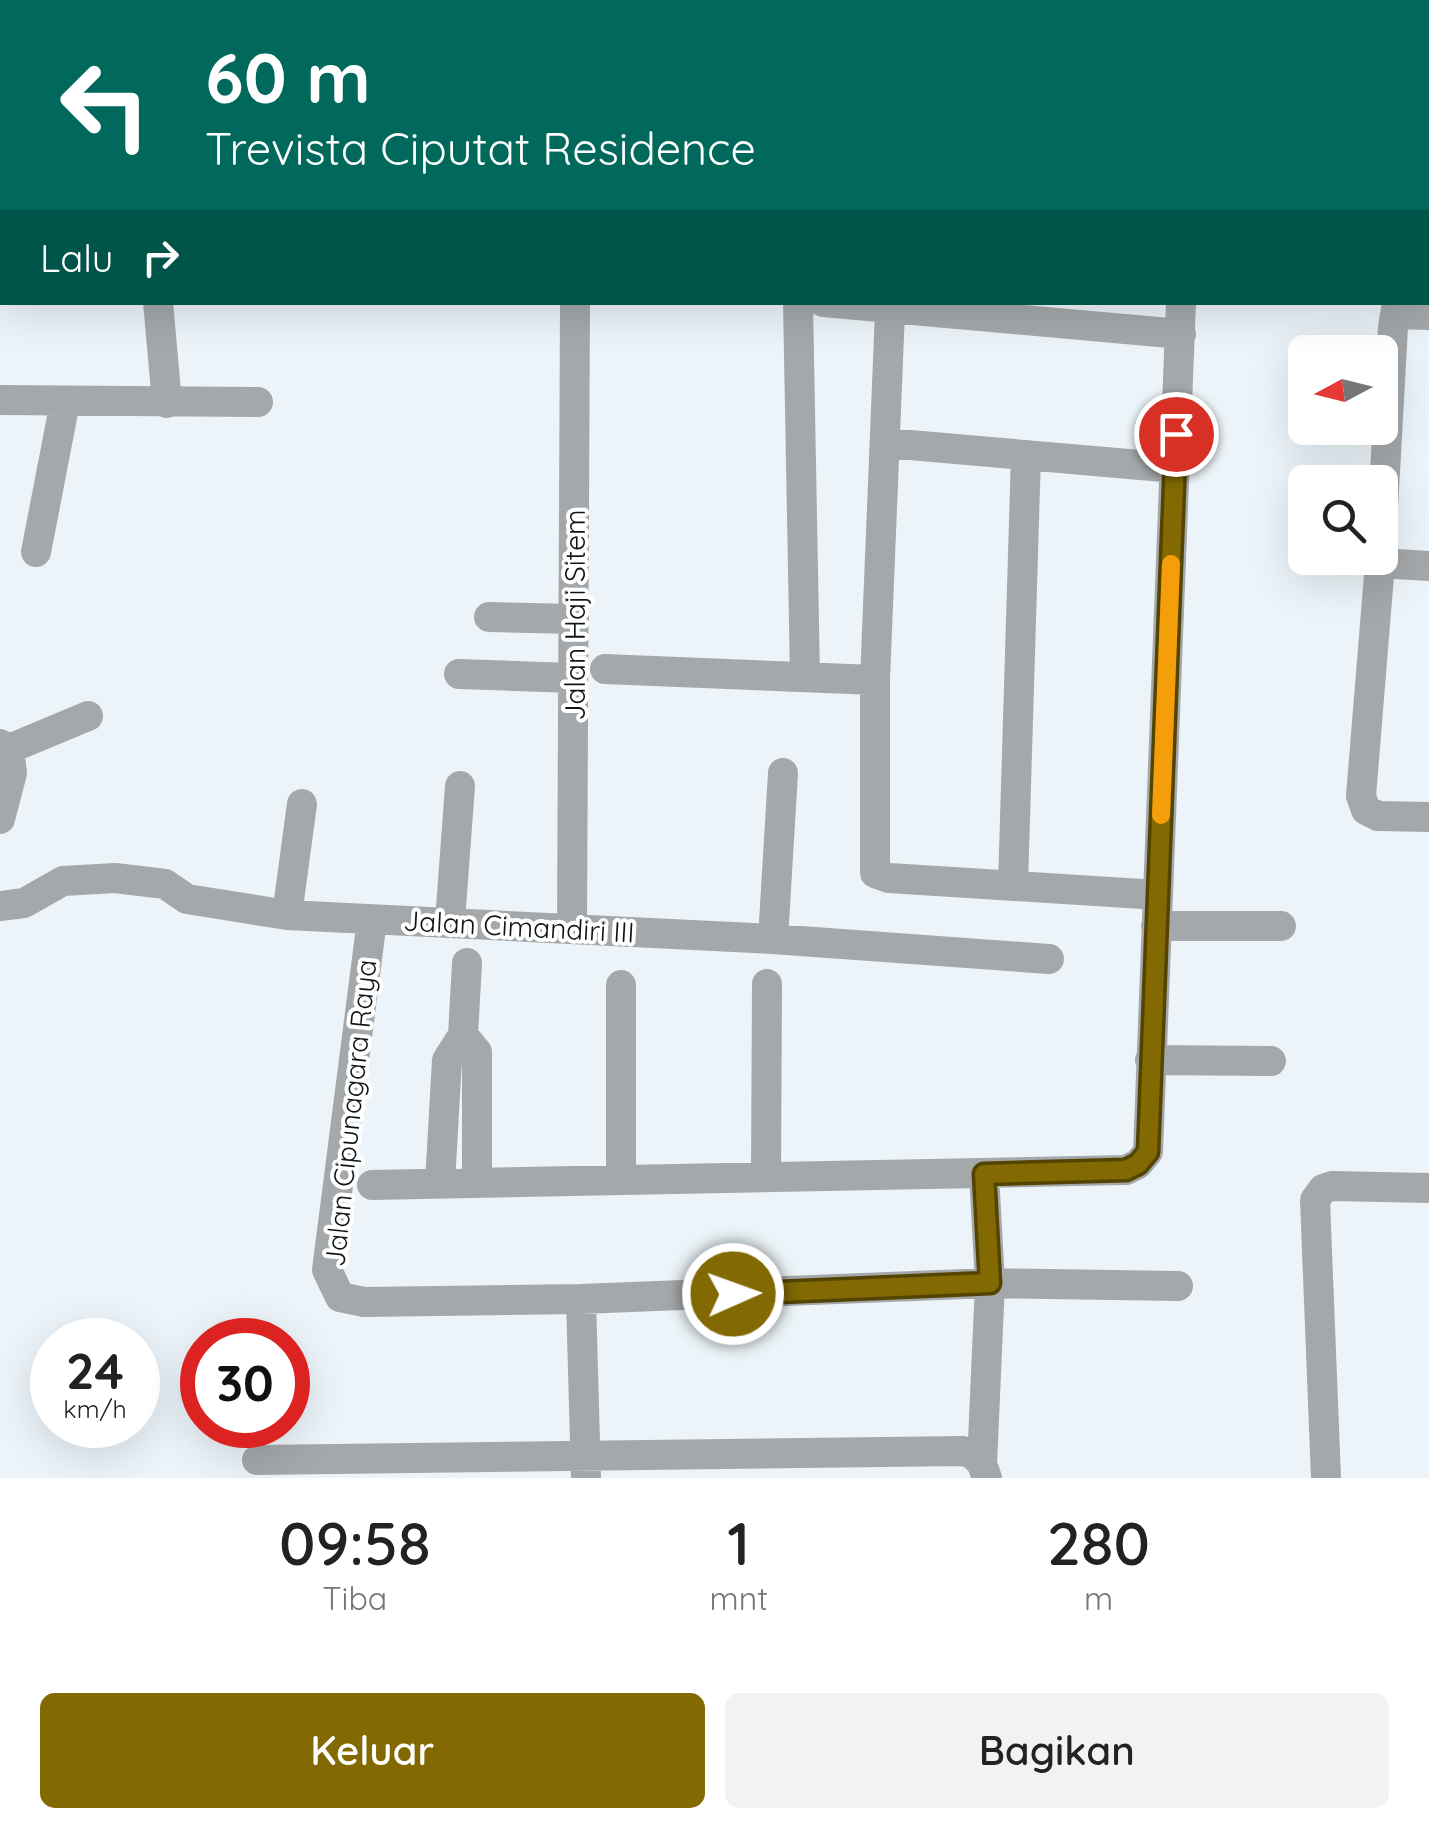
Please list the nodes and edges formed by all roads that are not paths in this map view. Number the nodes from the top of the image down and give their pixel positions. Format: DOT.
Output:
graph roads {
  1 [pos="158,305"];
  2 [pos="575,305"];
  3 [pos="798,305"];
  4 [pos="845,305"];
  5 [pos="1181,305"];
  6 [pos="1397,308"];
  7 [pos="890,311"];
  8 [pos="1429,315"];
  9 [pos="1181,334"];
  10 [pos="0,400"];
  11 [pos="65,402"];
  12 [pos="167,402"];
  13 [pos="258,402"];
  14 [pos="887,443"];
  15 [pos="1026,455"];
  16 [pos="1385,465"];
  17 [pos="1175,468"];
  18 [pos="36,552"];
  19 [pos="1398,564"];
  20 [pos="1429,566"];
  21 [pos="1379,575"];
  22 [pos="489,617"];
  23 [pos="574,619"];
  24 [pos="605,669"];
  25 [pos="459,674"];
  26 [pos="574,678"];
  27 [pos="805,678"];
  28 [pos="876,680"];
  29 [pos="88,716"];
  30 [pos="4,747"];
  31 [pos="783,773"];
  32 [pos="460,786"];
  33 [pos="302,804"];
  34 [pos="1429,817"];
  35 [pos="0,819"];
  36 [pos="1013,885"];
  37 [pos="1158,895"];
  38 [pos="0,906"];
  39 [pos="287,915"];
  40 [pos="372,920"];
  41 [pos="450,921"];
  42 [pos="1156,926"];
  43 [pos="1281,926"];
  44 [pos="572,928"];
  45 [pos="772,939"];
  46 [pos="1050,959"];
  47 [pos="467,963"];
  48 [pos="767,984"];
  49 [pos="622,985"];
  50 [pos="463,1035"];
  51 [pos="1150,1060"];
  52 [pos="1272,1062"];
  53 [pos="984,1174"];
  54 [pos="766,1176"];
  55 [pos="622,1178"];
  56 [pos="477,1182"];
  57 [pos="440,1183"];
  58 [pos="372,1185"];
  59 [pos="1429,1188"];
  60 [pos="990,1283"];
  61 [pos="1178,1286"];
  62 [pos="581,1299"];
  63 [pos="257,1460"];
  64 [pos="859,1464"];
  65 [pos="586,1466"];
  66 [pos="984,1471"];
  67 [pos="1326,1478"];
  1 -- 12 [label="street"];
  2 -- 23 [label="street, Jalan Haji Sitem"];
  3 -- 27 [label="street"];
  4 -- 7 [label="street"];
  5 -- 9 [label="street"];
  6 -- 8 [label="street"];
  6 -- 16 [label="street"];
  7 -- 9 [label="street"];
  7 -- 14 [label="street"];
  9 -- 17 [label="street"];
  10 -- 11 [label="street"];
  11 -- 12 [label="street"];
  11 -- 18 [label="street"];
  12 -- 13 [label="street"];
  14 -- 15 [label="street"];
  14 -- 28 [label="street"];
  15 -- 17 [label="street"];
  15 -- 36 [label="street"];
  17 -- 37 [label="street"];
  19 -- 20 [label="street"];
  21 -- 34 [label="street"];
  22 -- 23 [label="street"];
  23 -- 26 [label="street, Jalan Haji Sitem"];
  24 -- 27 [label="street"];
  25 -- 26 [label="street"];
  26 -- 44 [label="street, Jalan Haji Sitem"];
  27 -- 28 [label="street"];
  28 -- 36 [label="street"];
  29 -- 30 [label="street"];
  30 -- 35 [label="street"];
  31 -- 45 [label="street"];
  32 -- 41 [label="street"];
  33 -- 39 [label="street"];
  36 -- 37 [label="street"];
  37 -- 42 [label="street"];
  38 -- 39 [label="street, Jalan Cimandiri III"];
  39 -- 40 [label="street, Jalan Cimandiri III"];
  40 -- 41 [label="street, Jalan Cimandiri III"];
  40 -- 62 [label="street, Jalan Cipunagara Raya"];
  41 -- 44 [label="street, Jalan Cimandiri III"];
  42 -- 43 [label="street"];
  42 -- 51 [label="street"];
  44 -- 45 [label="street, Jalan Cimandiri III"];
  45 -- 46 [label="street, Jalan Cimandiri III"];
  47 -- 50 [label="street"];
  48 -- 54 [label="street"];
  49 -- 55 [label="street"];
  50 -- 56 [label="street"];
  50 -- 57 [label="street"];
  51 -- 52 [label="street"];
  51 -- 53 [label="street"];
  53 -- 54 [label="street"];
  53 -- 60 [label="street"];
  54 -- 55 [label="street"];
  55 -- 56 [label="street"];
  56 -- 57 [label="street"];
  57 -- 58 [label="street"];
  59 -- 67 [label="street"];
  60 -- 61 [label="street, Jalan Cipunagara Raya"];
  60 -- 62 [label="street, Jalan Cipunagara Raya"];
  60 -- 66 [label="street"];
  62 -- 65 [label="street"];
  63 -- 65 [label="street"];
  64 -- 65 [label="street"];
  64 -- 66 [label="street"];
}
